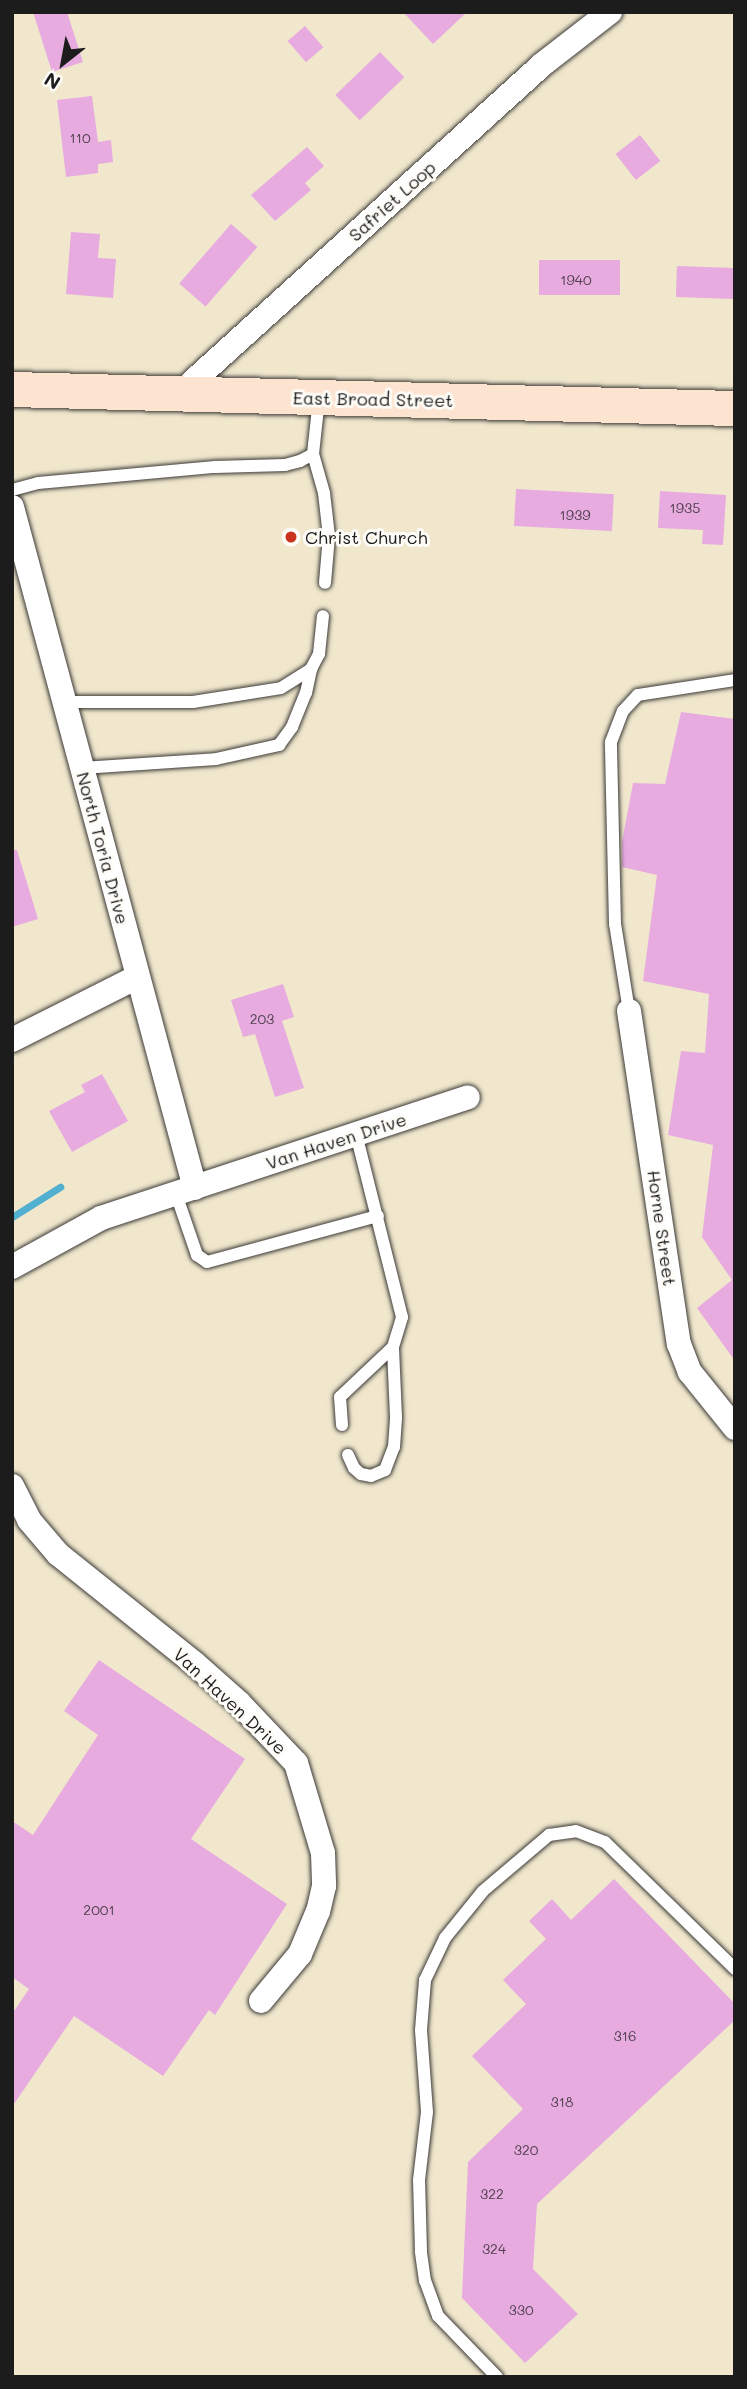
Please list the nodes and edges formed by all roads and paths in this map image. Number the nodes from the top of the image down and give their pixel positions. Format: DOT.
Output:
graph roads {
  1 [pos="610,12"];
  2 [pos="12,390"];
  3 [pos="179,394"];
  4 [pos="319,398"];
  5 [pos="735,408"];
  6 [pos="313,454"];
  7 [pos="12,490"];
  8 [pos="12,507"];
  9 [pos="325,583"];
  10 [pos="323,616"];
  11 [pos="311,669"];
  12 [pos="735,680"];
  13 [pos="64,702"];
  14 [pos="82,768"];
  15 [pos="138,977"];
  16 [pos="629,1011"];
  17 [pos="12,1040"];
  18 [pos="468,1097"];
  19 [pos="356,1134"];
  20 [pos="185,1191"];
  21 [pos="377,1216"];
  22 [pos="12,1267"];
  23 [pos="393,1347"];
  24 [pos="342,1425"];
  25 [pos="735,1428"];
  26 [pos="348,1455"];
  27 [pos="12,1486"];
  28 [pos="735,1969"];
  29 [pos="261,2001"];
  30 [pos="497,2377"];
  1 -- 3 [label="street, Safriet Loop"];
  2 -- 3 [label="main road, East Broad Street"];
  3 -- 4 [label="main road, East Broad Street"];
  4 -- 5 [label="main road, East Broad Street"];
  4 -- 6 [label="lane"];
  6 -- 7 [label="lane"];
  6 -- 9 [label="lane"];
  8 -- 13 [label="street, North Toria Drive"];
  10 -- 11 [label="lane"];
  11 -- 13 [label="lane"];
  11 -- 14 [label="lane"];
  12 -- 16 [label="lane"];
  13 -- 14 [label="street, North Toria Drive"];
  14 -- 15 [label="street, North Toria Drive"];
  15 -- 17 [label="street"];
  15 -- 20 [label="street, North Toria Drive"];
  16 -- 25 [label="street, Horne Street"];
  18 -- 19 [label="street, Van Haven Drive"];
  19 -- 20 [label="street, Van Haven Drive"];
  19 -- 21 [label="lane"];
  20 -- 21 [label="lane"];
  20 -- 22 [label="street, Van Haven Drive"];
  21 -- 23 [label="lane"];
  23 -- 24 [label="lane"];
  23 -- 26 [label="lane"];
  27 -- 29 [label="street, Van Haven Drive"];
  28 -- 30 [label="lane"];
}
